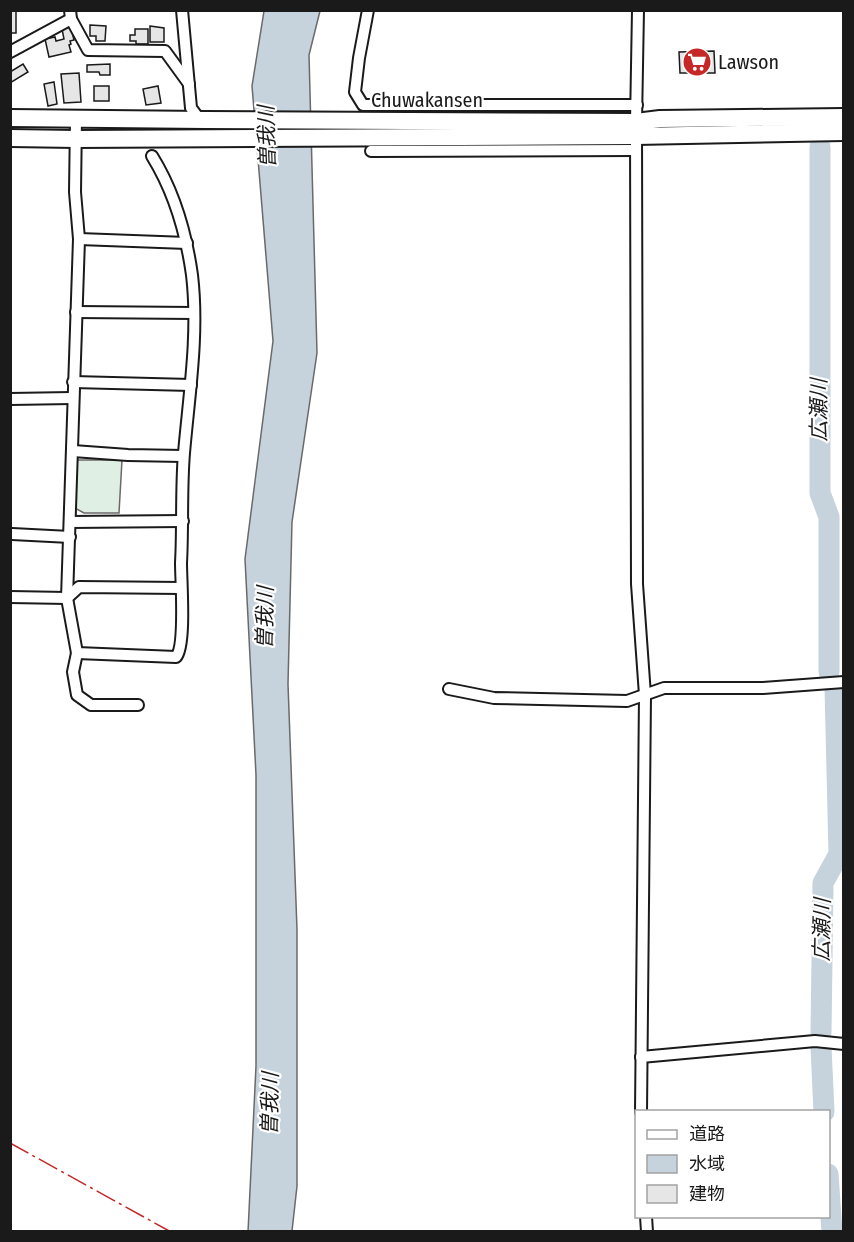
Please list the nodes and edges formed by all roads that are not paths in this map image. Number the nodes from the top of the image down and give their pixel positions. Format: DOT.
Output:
graph roads {
  1 [pos="182,10"];
  2 [pos="368,10"];
  3 [pos="638,10"];
  4 [pos="71,15"];
  5 [pos="10,52"];
  6 [pos="189,84"];
  7 [pos="843,117"];
  8 [pos="10,118"];
  9 [pos="76,119"];
  10 [pos="202,120"];
  11 [pos="636,128"];
  12 [pos="332,129"];
  13 [pos="843,132"];
  14 [pos="10,138"];
  15 [pos="76,140"];
  16 [pos="371,151"];
  17 [pos="152,156"];
  18 [pos="79,239"];
  19 [pos="187,243"];
  20 [pos="76,312"];
  21 [pos="194,313"];
  22 [pos="73,382"];
  23 [pos="191,385"];
  24 [pos="72,398"];
  25 [pos="10,399"];
  26 [pos="73,451"];
  27 [pos="183,456"];
  28 [pos="70,522"];
  29 [pos="183,522"];
  30 [pos="12,534"];
  31 [pos="70,537"];
  32 [pos="181,588"];
  33 [pos="10,597"];
  34 [pos="67,598"];
  35 [pos="77,653"];
  36 [pos="843,682"];
  37 [pos="449,689"];
  38 [pos="645,695"];
  39 [pos="138,705"];
  40 [pos="843,1044"];
  41 [pos="641,1057"];
  42 [pos="641,1110"];
  1 -- 6 [label="street"];
  2 -- 11 [label="street"];
  3 -- 11 [label="street"];
  4 -- 5 [label="street"];
  4 -- 6 [label="street"];
  6 -- 10 [label="street"];
  7 -- 11 [label="main road, Chuwakansen"];
  8 -- 9 [label="main road, Chuwakansen"];
  9 -- 10 [label="main road, Chuwakansen"];
  9 -- 15 [label="street"];
  10 -- 12 [label="main road, Chuwakansen"];
  11 -- 12 [label="main road, Chuwakansen"];
  11 -- 13 [label="main road, Chuwakansen"];
  11 -- 16 [label="street"];
  11 -- 38 [label="street"];
  12 -- 15 [label="main road, Chuwakansen"];
  14 -- 15 [label="main road, Chuwakansen"];
  15 -- 18 [label="street"];
  17 -- 19 [label="street"];
  18 -- 19 [label="street"];
  18 -- 20 [label="street"];
  19 -- 21 [label="street"];
  20 -- 21 [label="street"];
  20 -- 22 [label="street"];
  21 -- 23 [label="street"];
  22 -- 23 [label="street"];
  22 -- 24 [label="street"];
  23 -- 27 [label="street"];
  24 -- 25 [label="street"];
  24 -- 26 [label="street"];
  26 -- 27 [label="street"];
  26 -- 28 [label="street"];
  27 -- 29 [label="street"];
  28 -- 29 [label="street"];
  28 -- 31 [label="street"];
  29 -- 32 [label="street"];
  30 -- 31 [label="street"];
  31 -- 34 [label="street"];
  32 -- 34 [label="street"];
  32 -- 35 [label="street"];
  33 -- 34 [label="street"];
  34 -- 35 [label="street"];
  35 -- 39 [label="street"];
  36 -- 38 [label="street"];
  37 -- 38 [label="street"];
  38 -- 41 [label="street"];
  40 -- 41 [label="street"];
  41 -- 42 [label="street"];
}
